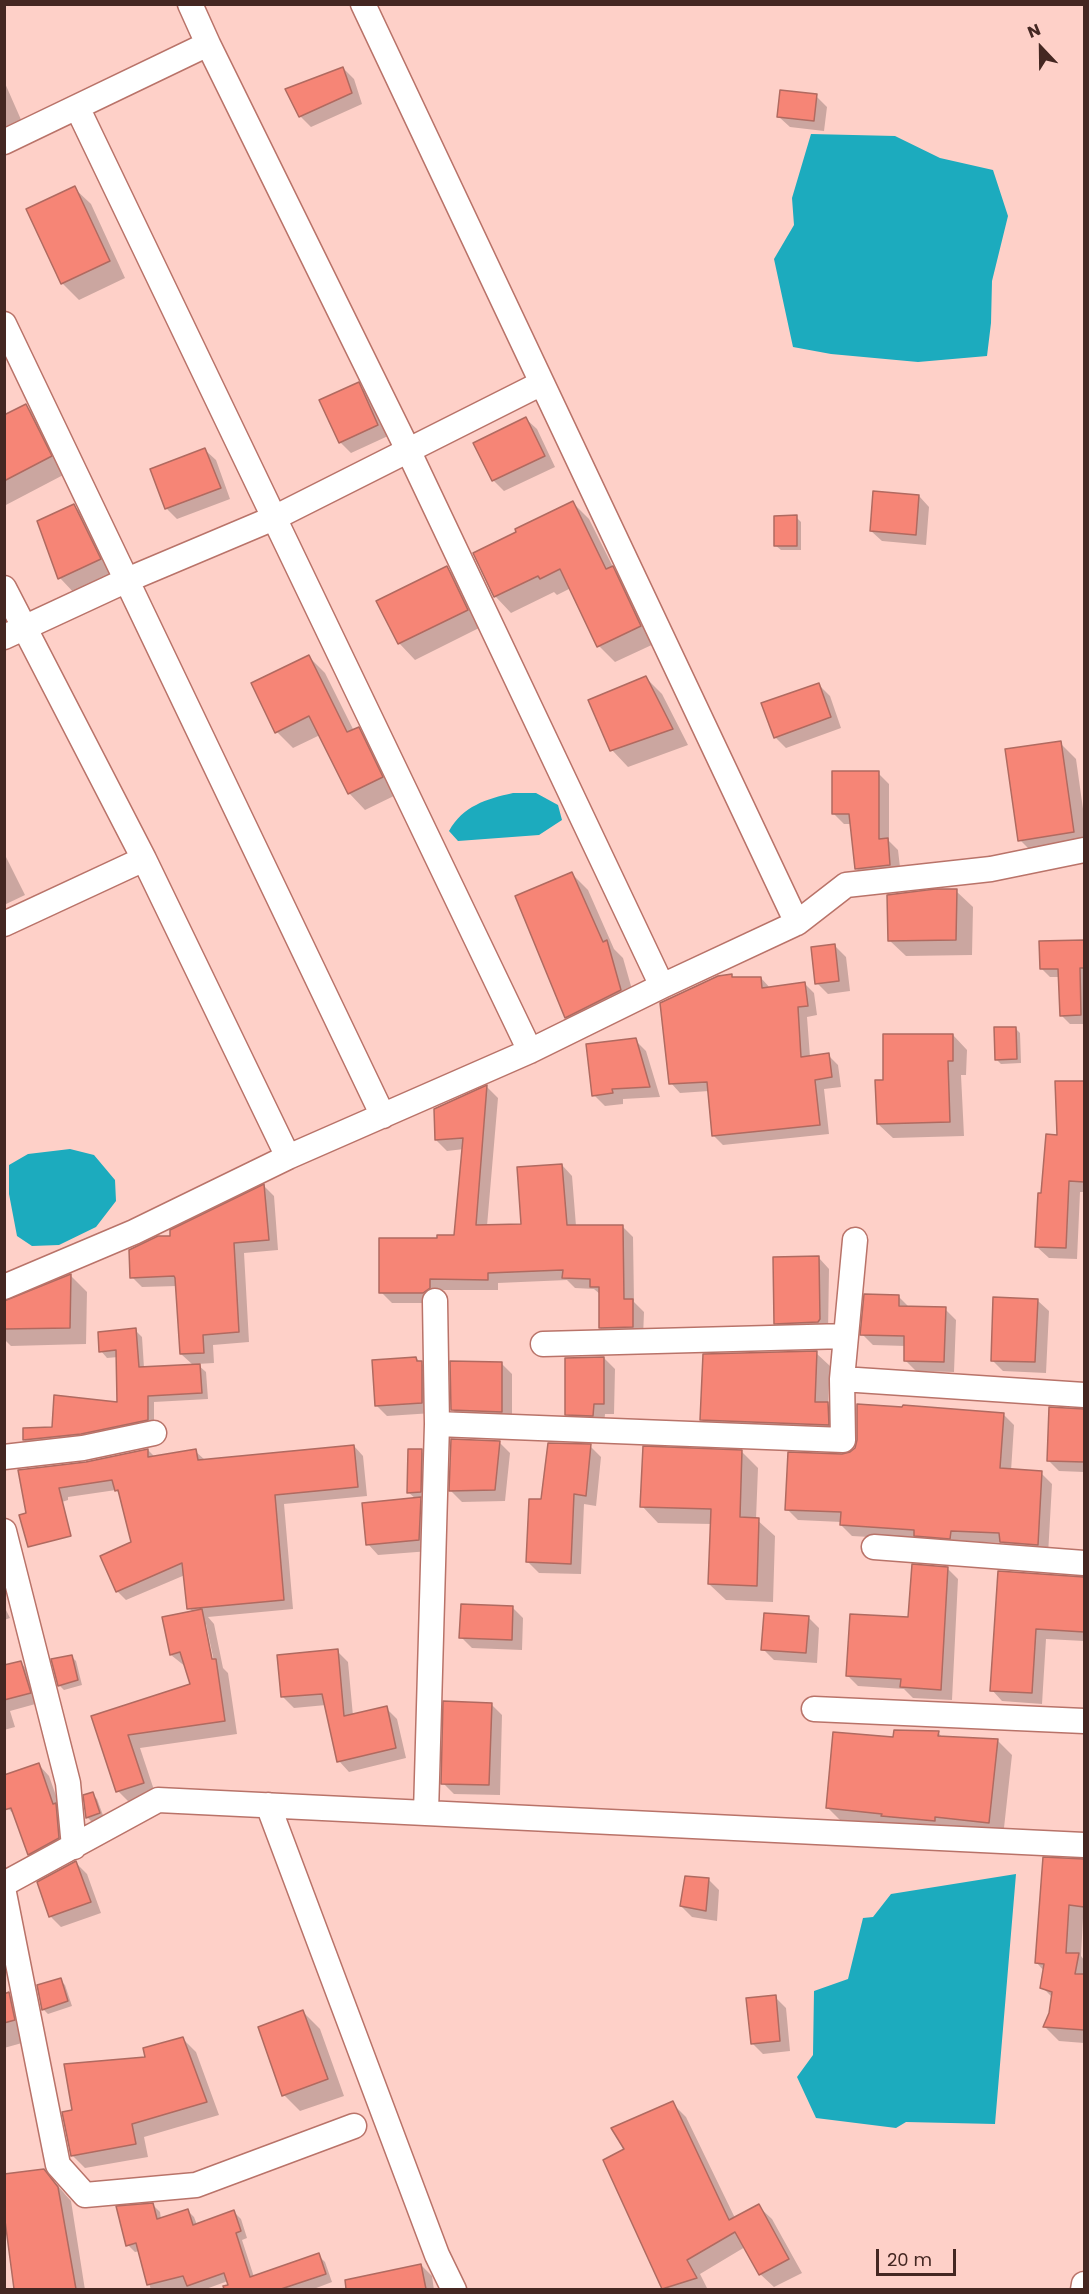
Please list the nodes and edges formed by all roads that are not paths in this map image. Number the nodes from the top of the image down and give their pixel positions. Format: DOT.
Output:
graph roads {
  1 [pos="190,4"];
  2 [pos="363,4"];
  3 [pos="208,45"];
  4 [pos="77,108"];
  5 [pos="4,142"];
  6 [pos="4,324"];
  7 [pos="542,383"];
  8 [pos="408,450"];
  9 [pos="274,518"];
  10 [pos="127,580"];
  11 [pos="4,588"];
  12 [pos="15,632"];
  13 [pos="1084,850"];
  14 [pos="144,859"];
  15 [pos="797,923"];
  16 [pos="4,924"];
  17 [pos="662,986"];
  18 [pos="530,1051"];
  19 [pos="383,1116"];
  20 [pos="288,1157"];
  21 [pos="855,1240"];
  22 [pos="10,1278"];
  23 [pos="435,1300"];
  24 [pos="846,1336"];
  25 [pos="543,1344"];
  26 [pos="842,1379"];
  27 [pos="1084,1395"];
  28 [pos="437,1424"];
  29 [pos="154,1433"];
  30 [pos="4,1457"];
  31 [pos="4,1531"];
  32 [pos="874,1547"];
  33 [pos="1084,1563"];
  34 [pos="814,1709"];
  35 [pos="1084,1721"];
  36 [pos="268,1805"];
  37 [pos="426,1813"];
  38 [pos="1084,1845"];
  39 [pos="74,1847"];
  40 [pos="4,1884"];
  41 [pos="4,1893"];
  42 [pos="354,2126"];
  43 [pos="1084,2284"];
  44 [pos="454,2289"];
  45 [pos="1083,2289"];
  1 -- 3 [label="street"];
  2 -- 7 [label="street"];
  3 -- 4 [label="street"];
  3 -- 8 [label="street"];
  4 -- 5 [label="street"];
  4 -- 9 [label="street"];
  6 -- 10 [label="street"];
  7 -- 8 [label="street"];
  7 -- 15 [label="street"];
  8 -- 9 [label="street"];
  8 -- 17 [label="street"];
  9 -- 10 [label="street"];
  9 -- 18 [label="street"];
  10 -- 12 [label="street"];
  10 -- 19 [label="street"];
  11 -- 12 [label="street"];
  12 -- 14 [label="street"];
  13 -- 15 [label="street"];
  14 -- 16 [label="street"];
  14 -- 20 [label="street"];
  15 -- 17 [label="street"];
  17 -- 18 [label="street"];
  18 -- 19 [label="street"];
  19 -- 20 [label="street"];
  20 -- 22 [label="street"];
  21 -- 24 [label="street"];
  23 -- 28 [label="street"];
  24 -- 25 [label="street"];
  24 -- 26 [label="street"];
  26 -- 27 [label="street"];
  26 -- 28 [label="street"];
  28 -- 37 [label="street"];
  29 -- 30 [label="street"];
  31 -- 39 [label="street"];
  32 -- 33 [label="street"];
  34 -- 35 [label="street"];
  36 -- 37 [label="street"];
  36 -- 39 [label="street"];
  36 -- 44 [label="street"];
  37 -- 38 [label="street"];
  39 -- 40 [label="street"];
  41 -- 42 [label="street"];
  43 -- 45 [label="street"];
}
